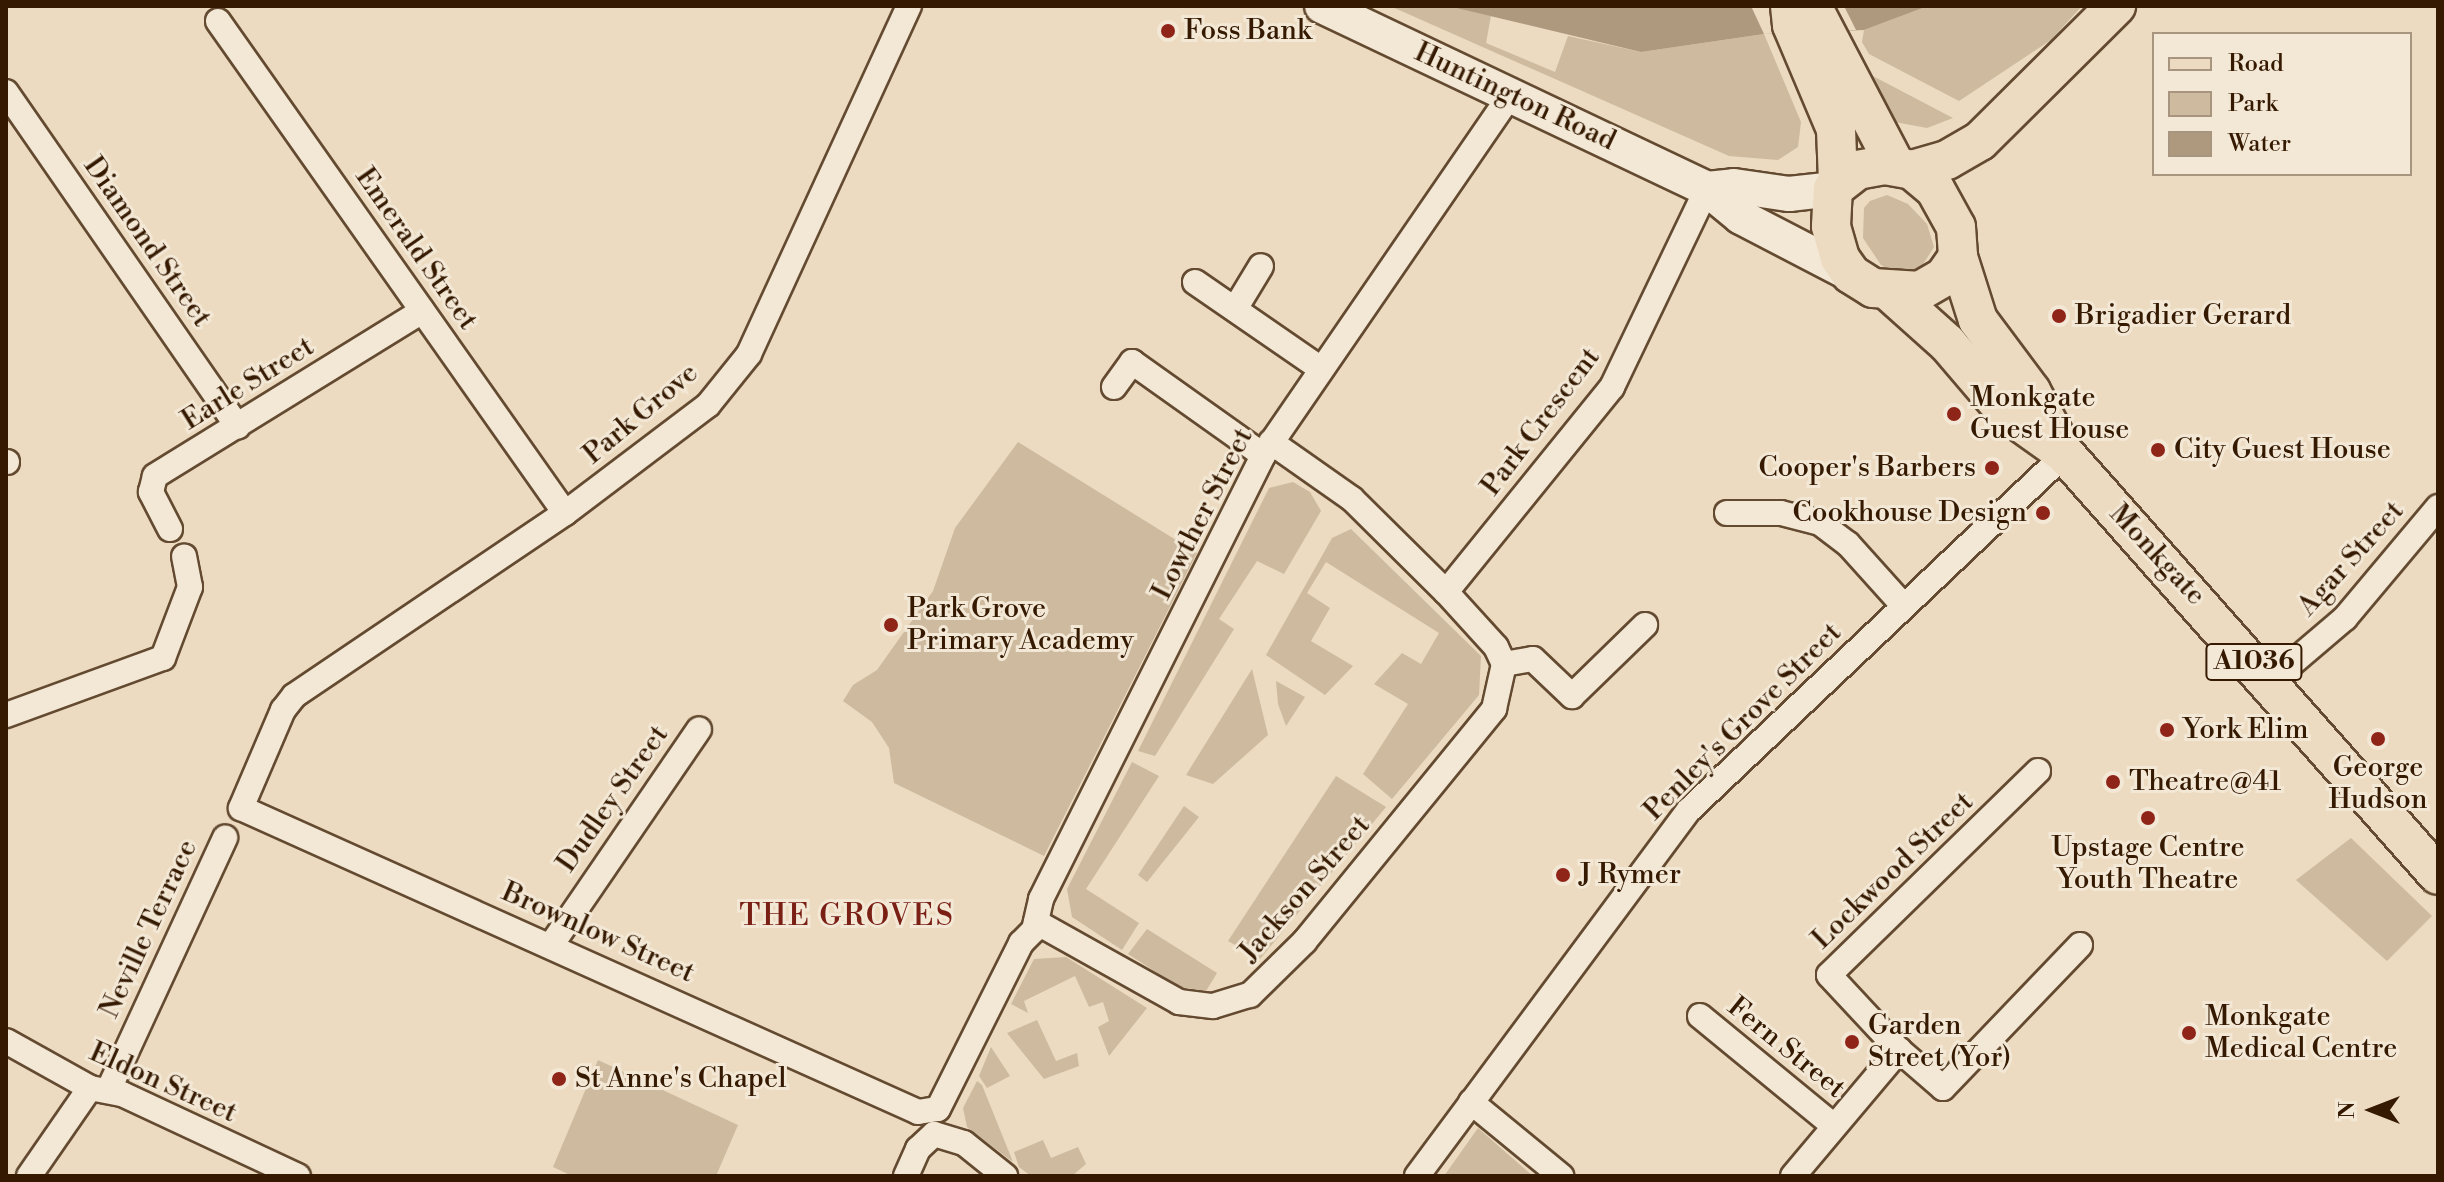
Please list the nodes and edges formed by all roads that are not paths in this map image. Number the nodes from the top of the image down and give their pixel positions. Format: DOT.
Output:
graph roads {
  1 [pos="909,6"];
  2 [pos="1322,6"];
  3 [pos="2116,6"];
  4 [pos="1806,19"];
  5 [pos="218,21"];
  6 [pos="6,92"];
  7 [pos="1511,94"];
  8 [pos="1904,168"];
  9 [pos="1836,185"];
  10 [pos="1707,189"];
  11 [pos="1958,257"];
  12 [pos="1261,266"];
  13 [pos="1851,274"];
  14 [pos="1195,282"];
  15 [pos="1891,293"];
  16 [pos="1235,309"];
  17 [pos="422,311"];
  18 [pos="1321,369"];
  19 [pos="1114,387"];
  20 [pos="238,427"];
  21 [pos="1267,449"];
  22 [pos="2065,454"];
  23 [pos="2438,507"];
  24 [pos="565,513"];
  25 [pos="1727,513"];
  26 [pos="170,529"];
  27 [pos="184,557"];
  28 [pos="1446,592"];
  29 [pos="1903,605"];
  30 [pos="1645,625"];
  31 [pos="1504,664"];
  32 [pos="2271,681"];
  33 [pos="6,715"];
  34 [pos="699,729"];
  35 [pos="2038,771"];
  36 [pos="241,808"];
  37 [pos="225,838"];
  38 [pos="2438,875"];
  39 [pos="1036,922"];
  40 [pos="552,944"];
  41 [pos="2080,945"];
  42 [pos="1700,1016"];
  43 [pos="6,1041"];
  44 [pos="1899,1050"];
  45 [pos="100,1088"];
  46 [pos="1471,1102"];
  47 [pos="932,1124"];
  48 [pos="1834,1126"];
  49 [pos="29,1176"];
  50 [pos="298,1176"];
  51 [pos="906,1176"];
  52 [pos="1005,1176"];
  53 [pos="1417,1176"];
  54 [pos="1561,1176"];
  55 [pos="1793,1176"];
  1 -- 24 [label="street, Park Grove"];
  2 -- 7 [label="street, Huntington Road"];
  3 -- 8 [label="main road"];
  4 -- 8 [label="main road, A1036"];
  4 -- 9 [label="main road, A1036"];
  5 -- 17 [label="street, Emerald Street"];
  6 -- 20 [label="street, Diamond Street"];
  7 -- 10 [label="street, Huntington Road"];
  7 -- 18 [label="street, Lowther Street"];
  8 -- 9 [label="main road"];
  8 -- 11 [label="main road, A1036"];
  9 -- 10 [label="street, Huntington Road"];
  9 -- 13 [label="main road, A1036"];
  10 -- 13 [label="street, Huntington Road"];
  10 -- 28 [label="street, Park Crescent"];
  11 -- 15 [label="main road"];
  11 -- 22 [label="main road, A1036"];
  12 -- 16 [label="street"];
  13 -- 15 [label="main road, A1036"];
  14 -- 16 [label="street"];
  15 -- 22 [label="main road, A1036"];
  16 -- 18 [label="street"];
  17 -- 20 [label="street, Earle Street"];
  17 -- 24 [label="street, Emerald Street"];
  18 -- 21 [label="street, Lowther Street"];
  19 -- 21 [label="street"];
  20 -- 26 [label="street, Earle Street"];
  21 -- 28 [label="street"];
  21 -- 39 [label="street, Lowther Street"];
  22 -- 29 [label="street, Penley's Grove Street"];
  22 -- 32 [label="main road, Monkgate / A1036"];
  23 -- 32 [label="street, Agar Street"];
  24 -- 36 [label="street, Park Grove"];
  25 -- 29 [label="street"];
  27 -- 33 [label="street"];
  28 -- 31 [label="street"];
  29 -- 46 [label="street, Penley's Grove Street"];
  30 -- 31 [label="street"];
  31 -- 39 [label="street, Jackson Street"];
  32 -- 38 [label="main road, Monkgate / A1036"];
  34 -- 40 [label="street, Dudley Street"];
  35 -- 44 [label="street, Lockwood Street"];
  36 -- 40 [label="street, Brownlow Street"];
  37 -- 45 [label="street, Neville Terrace"];
  39 -- 47 [label="street, Lowther Street"];
  40 -- 47 [label="street, Brownlow Street"];
  41 -- 44 [label="street"];
  42 -- 48 [label="street, Fern Street"];
  43 -- 45 [label="street, Eldon Street"];
  44 -- 48 [label="street"];
  45 -- 49 [label="street, Neville Terrace"];
  45 -- 50 [label="street, Eldon Street"];
  46 -- 53 [label="street, Penley's Grove Street"];
  46 -- 54 [label="street"];
  47 -- 51 [label="street, Lowther Street"];
  47 -- 52 [label="street, Brownlow Street"];
  48 -- 55 [label="street"];
}
